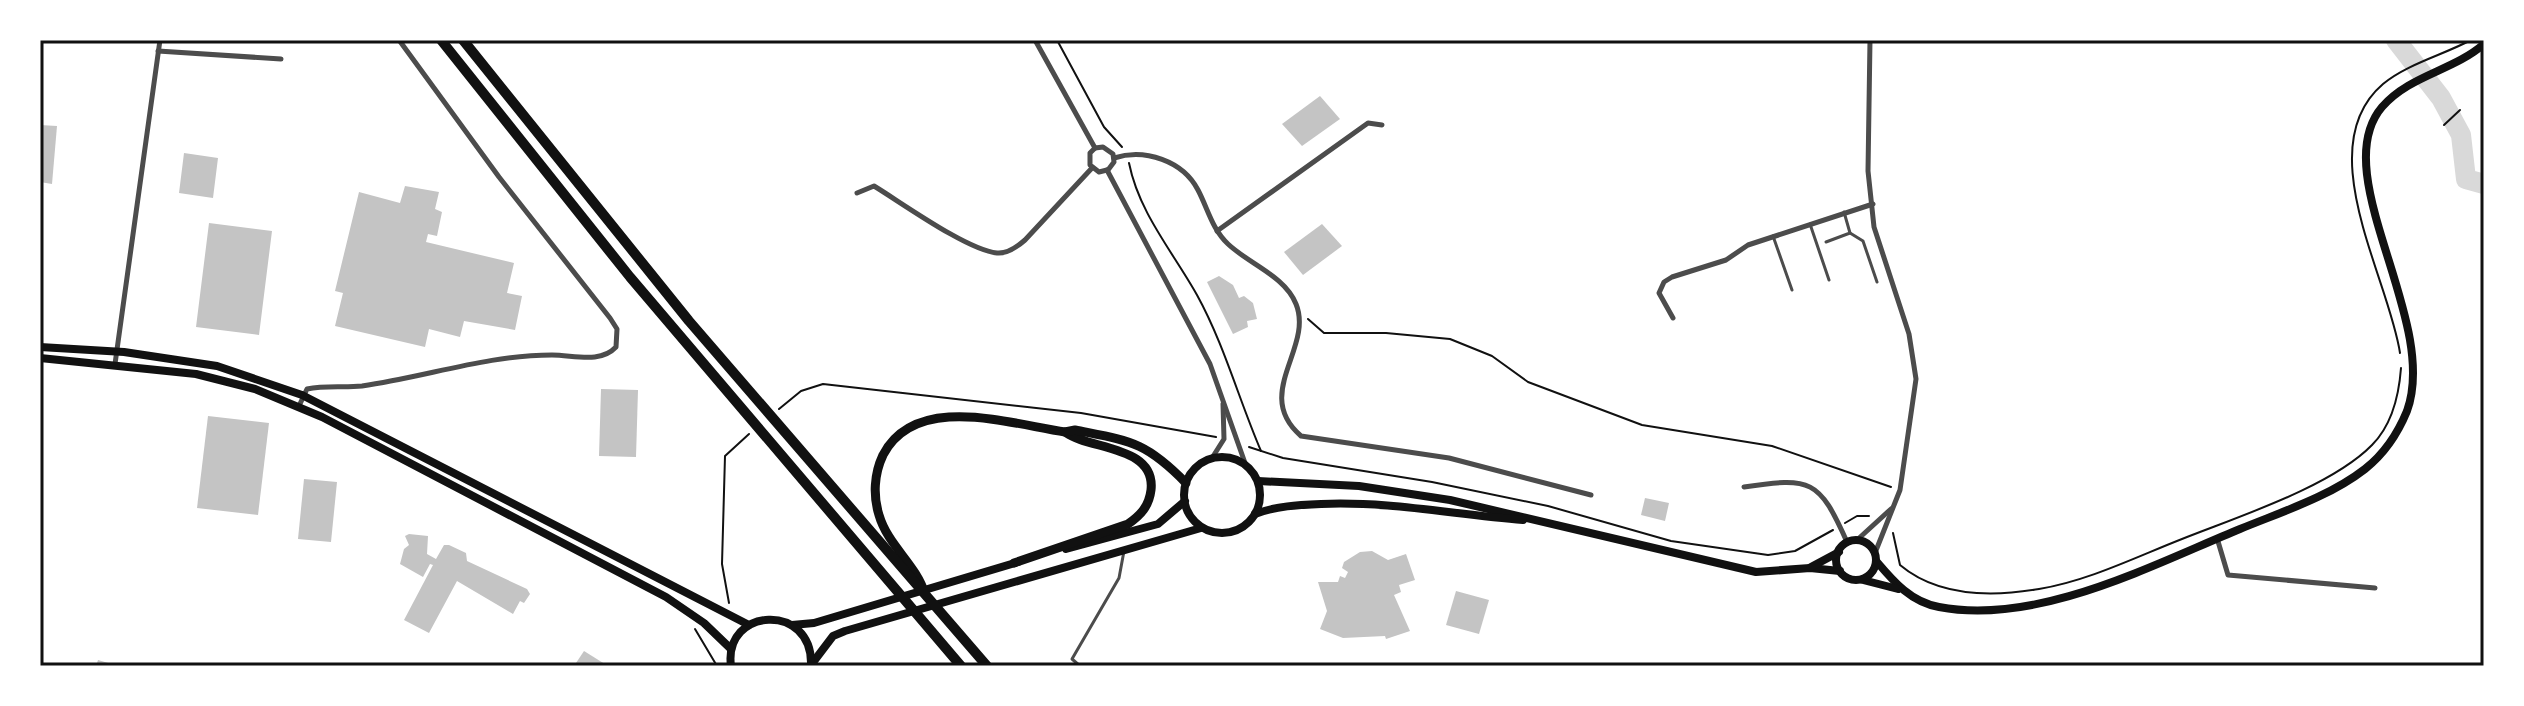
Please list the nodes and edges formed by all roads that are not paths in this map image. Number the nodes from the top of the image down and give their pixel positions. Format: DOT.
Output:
graph roads {
  1 [pos="160,40"];
  2 [pos="399,40"];
  3 [pos="441,40"];
  4 [pos="463,40"];
  5 [pos="1035,40"];
  6 [pos="1870,40"];
  7 [pos="2484,44"];
  8 [pos="158,51"];
  9 [pos="281,59"];
  10 [pos="1382,125"];
  11 [pos="1095,148"];
  12 [pos="1114,158"];
  13 [pos="1092,168"];
  14 [pos="1107,170"];
  15 [pos="857,193"];
  16 [pos="1873,204"];
  17 [pos="1844,212"];
  18 [pos="1810,224"];
  19 [pos="1217,231"];
  20 [pos="1850,233"];
  21 [pos="1773,236"];
  22 [pos="1826,242"];
  23 [pos="1829,280"];
  24 [pos="1877,282"];
  25 [pos="1792,290"];
  26 [pos="1673,318"];
  27 [pos="40,347"];
  28 [pos="118,352"];
  29 [pos="40,358"];
  30 [pos="115,364"];
  31 [pos="302,395"];
  32 [pos="1222,395"];
  33 [pos="299,406"];
  34 [pos="1065,432"];
  35 [pos="1212,458"];
  36 [pos="1245,463"];
  37 [pos="1258,481"];
  38 [pos="1186,483"];
  39 [pos="1744,487"];
  40 [pos="1591,495"];
  41 [pos="1185,501"];
  42 [pos="1255,514"];
  43 [pos="1544,522"];
  44 [pos="1883,523"];
  45 [pos="1201,528"];
  46 [pos="2217,538"];
  47 [pos="1857,540"];
  48 [pos="1847,542"];
  49 [pos="1124,551"];
  50 [pos="1839,552"];
  51 [pos="1876,558"];
  52 [pos="1014,563"];
  53 [pos="1810,568"];
  54 [pos="1840,571"];
  55 [pos="1863,580"];
  56 [pos="2375,588"];
  57 [pos="1903,590"];
  58 [pos="926,597"];
  59 [pos="749,625"];
  60 [pos="792,625"];
  61 [pos="731,649"];
  62 [pos="731,666"];
  63 [pos="810,666"];
  64 [pos="961,666"];
  65 [pos="987,666"];
  66 [pos="1080,666"];
  1 -- 8 [label="street"];
  2 -- 31 [label="street"];
  3 -- 64 [label="highway"];
  4 -- 58 [label="highway"];
  5 -- 11 [label="street"];
  6 -- 16 [label="street"];
  7 -- 46 [label="main road"];
  8 -- 9 [label="street"];
  8 -- 28 [label="street"];
  10 -- 19 [label="street"];
  11 -- 12 [label="street"];
  11 -- 13 [label="street"];
  12 -- 14 [label="street"];
  12 -- 19 [label="street"];
  13 -- 14 [label="street"];
  13 -- 15 [label="street"];
  14 -- 32 [label="street"];
  16 -- 17 [label="street"];
  16 -- 44 [label="street"];
  17 -- 18 [label="street"];
  17 -- 20 [label="lane"];
  18 -- 21 [label="street"];
  18 -- 23 [label="lane"];
  19 -- 40 [label="street"];
  20 -- 22 [label="lane"];
  20 -- 24 [label="lane"];
  21 -- 25 [label="lane"];
  21 -- 26 [label="street"];
  27 -- 28 [label="main road"];
  28 -- 30 [label="street"];
  28 -- 31 [label="main road"];
  29 -- 30 [label="main road"];
  30 -- 33 [label="main road"];
  31 -- 33 [label="street"];
  31 -- 59 [label="main road"];
  32 -- 35 [label="street"];
  32 -- 36 [label="street"];
  33 -- 61 [label="main road"];
  34 -- 38 [label="highway"];
  34 -- 52 [label="highway"];
  34 -- 58 [label="highway"];
  35 -- 36 [label="main road"];
  35 -- 38 [label="main road"];
  36 -- 37 [label="main road"];
  37 -- 42 [label="main road"];
  37 -- 43 [label="main road"];
  38 -- 41 [label="main road"];
  39 -- 48 [label="street"];
  41 -- 45 [label="main road"];
  41 -- 52 [label="main road"];
  42 -- 43 [label="main road"];
  42 -- 45 [label="main road"];
  43 -- 53 [label="main road"];
  44 -- 47 [label="street"];
  44 -- 51 [label="street"];
  45 -- 49 [label="main road"];
  46 -- 56 [label="street"];
  46 -- 57 [label="main road"];
  47 -- 48 [label="main road"];
  47 -- 51 [label="main road"];
  48 -- 50 [label="main road"];
  49 -- 63 [label="main road"];
  49 -- 66 [label="lane"];
  50 -- 53 [label="main road"];
  50 -- 54 [label="main road"];
  51 -- 55 [label="main road"];
  51 -- 57 [label="main road"];
  52 -- 60 [label="main road"];
  53 -- 54 [label="main road"];
  54 -- 55 [label="main road"];
  55 -- 57 [label="main road"];
  58 -- 65 [label="highway"];
  59 -- 60 [label="main road"];
  59 -- 61 [label="main road"];
  60 -- 63 [label="main road"];
  61 -- 62 [label="main road"];
}
